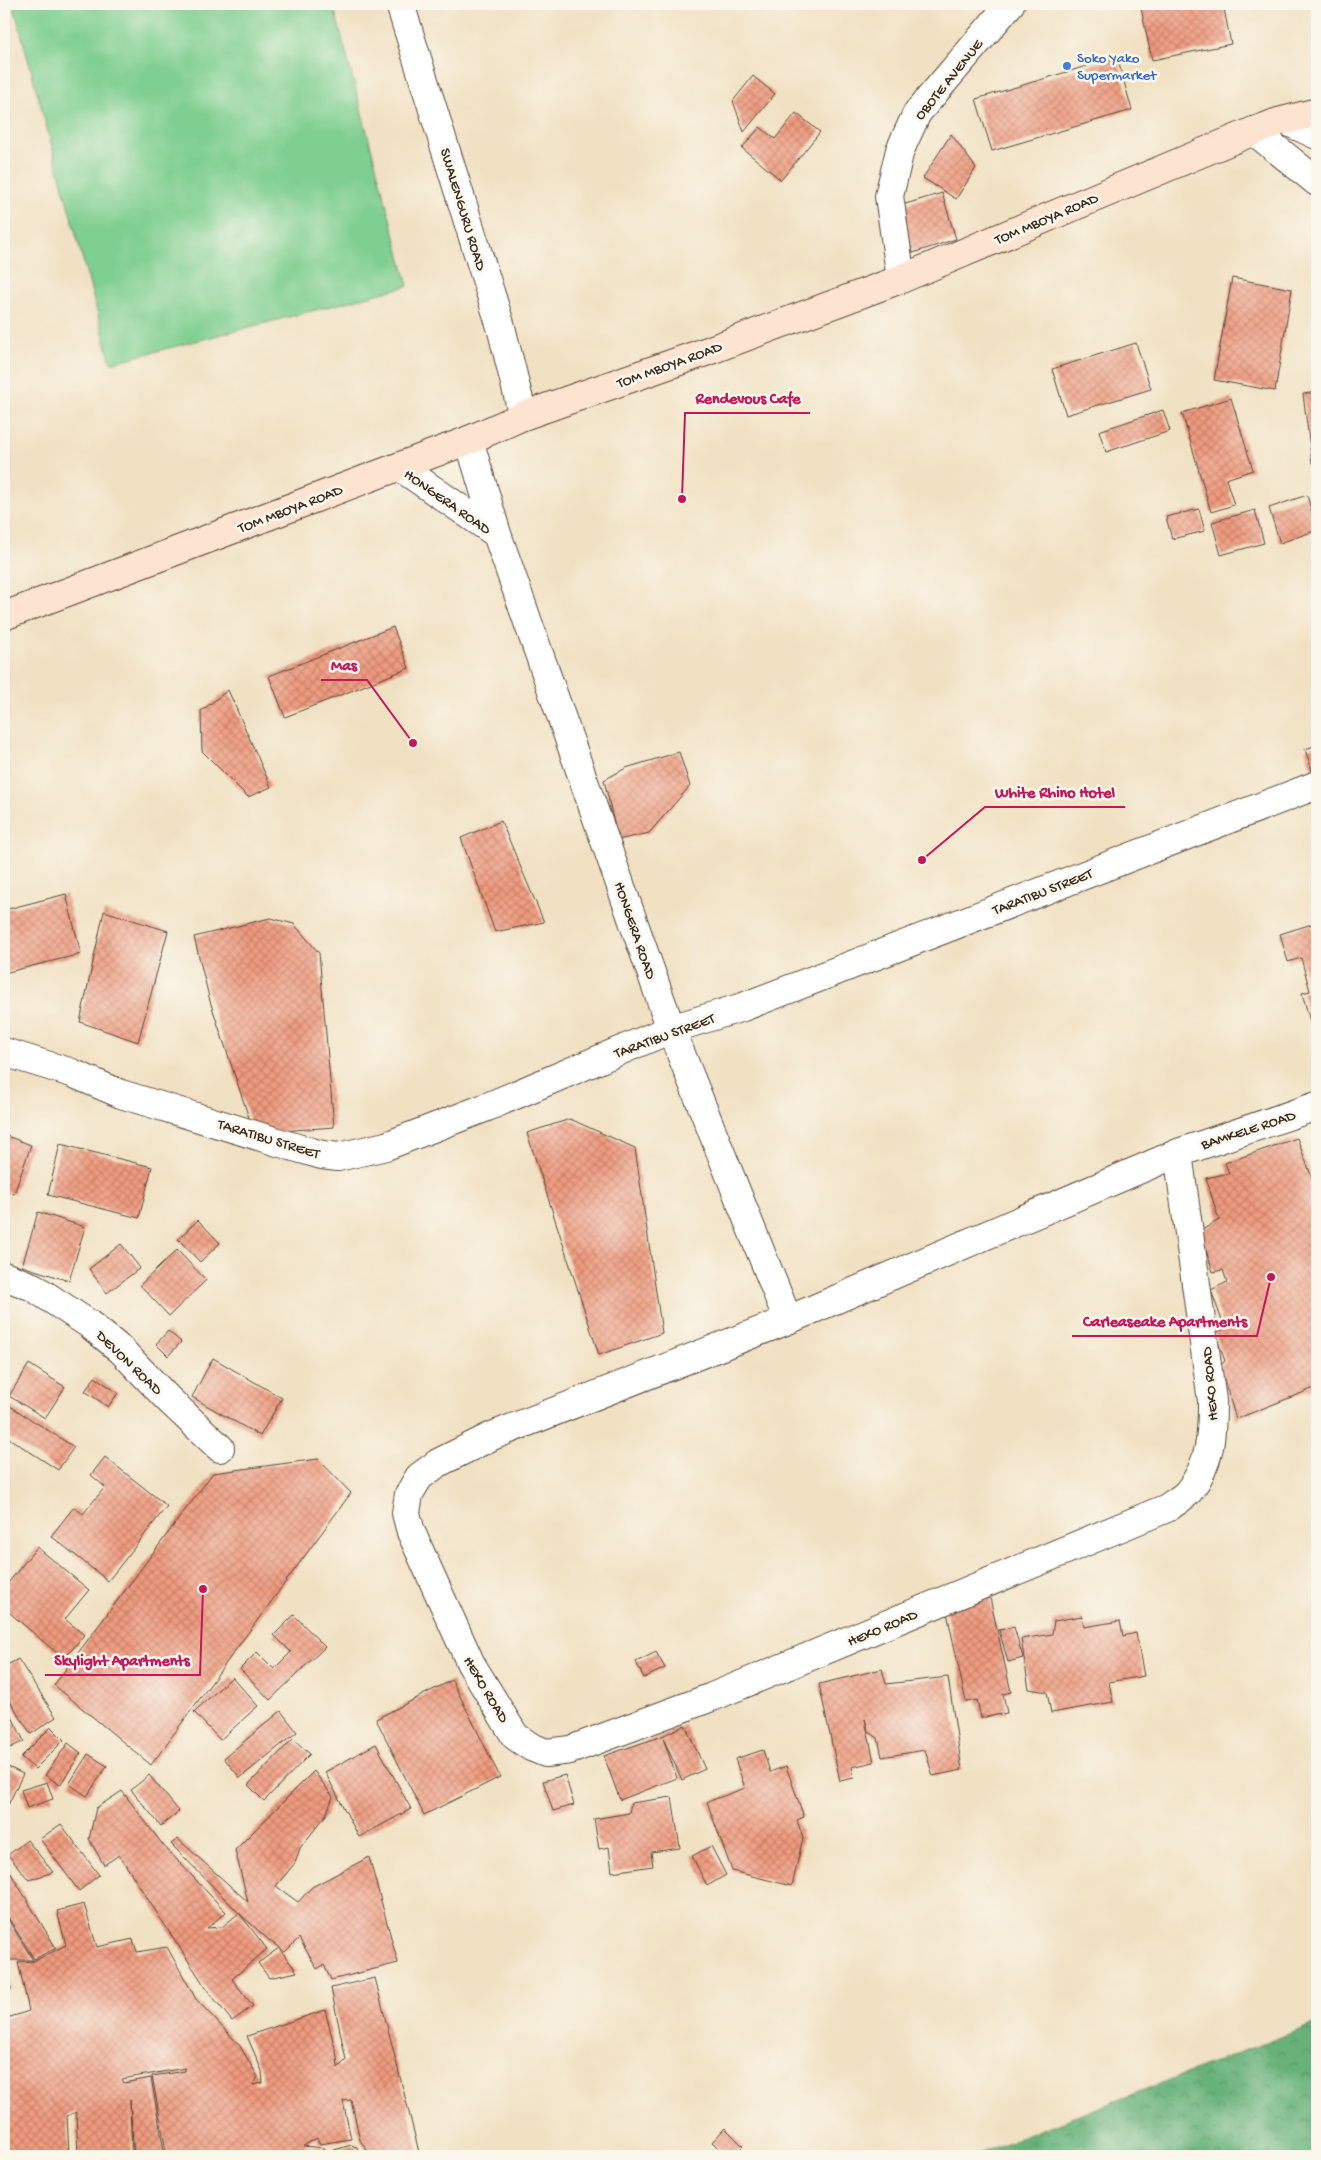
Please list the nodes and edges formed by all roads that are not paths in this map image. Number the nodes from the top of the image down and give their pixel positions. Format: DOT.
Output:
graph roads {
  1 [pos="400,4"];
  2 [pos="1010,4"];
  3 [pos="1317,112"];
  4 [pos="1266,126"];
  5 [pos="1317,140"];
  6 [pos="1317,182"];
  7 [pos="901,279"];
  8 [pos="523,416"];
  9 [pos="469,440"];
  10 [pos="400,467"];
  11 [pos="497,534"];
  12 [pos="11,614"];
  13 [pos="1317,785"];
  14 [pos="671,1029"];
  15 [pos="4,1052"];
  16 [pos="1317,1106"];
  17 [pos="1178,1152"];
  18 [pos="4,1276"];
  19 [pos="788,1320"];
  20 [pos="220,1448"];
  1 -- 8 [label="street, SWALENGURU ROAD"];
  2 -- 7 [label="street, OBOTE AVENUE"];
  3 -- 4 [label="main road, TOM MBOYA ROAD"];
  4 -- 5 [label="lane"];
  4 -- 6 [label="street"];
  4 -- 7 [label="main road, TOM MBOYA ROAD"];
  7 -- 8 [label="main road, TOM MBOYA ROAD"];
  8 -- 9 [label="main road, TOM MBOYA ROAD"];
  9 -- 10 [label="main road, TOM MBOYA ROAD"];
  9 -- 11 [label="street, HONGERA ROAD"];
  10 -- 11 [label="street, HONGERA ROAD"];
  10 -- 12 [label="main road, TOM MBOYA ROAD"];
  11 -- 14 [label="street, HONGERA ROAD"];
  13 -- 14 [label="street, TARATIBU STREET"];
  14 -- 15 [label="street, TARATIBU STREET"];
  14 -- 19 [label="street, HONGERA ROAD"];
  16 -- 17 [label="street, BAMKELE ROAD"];
  17 -- 19 [label="street, HEKO ROAD"];
  17 -- 19 [label="street, HEKO ROAD"];
  18 -- 20 [label="street, DEVON ROAD"];
}
